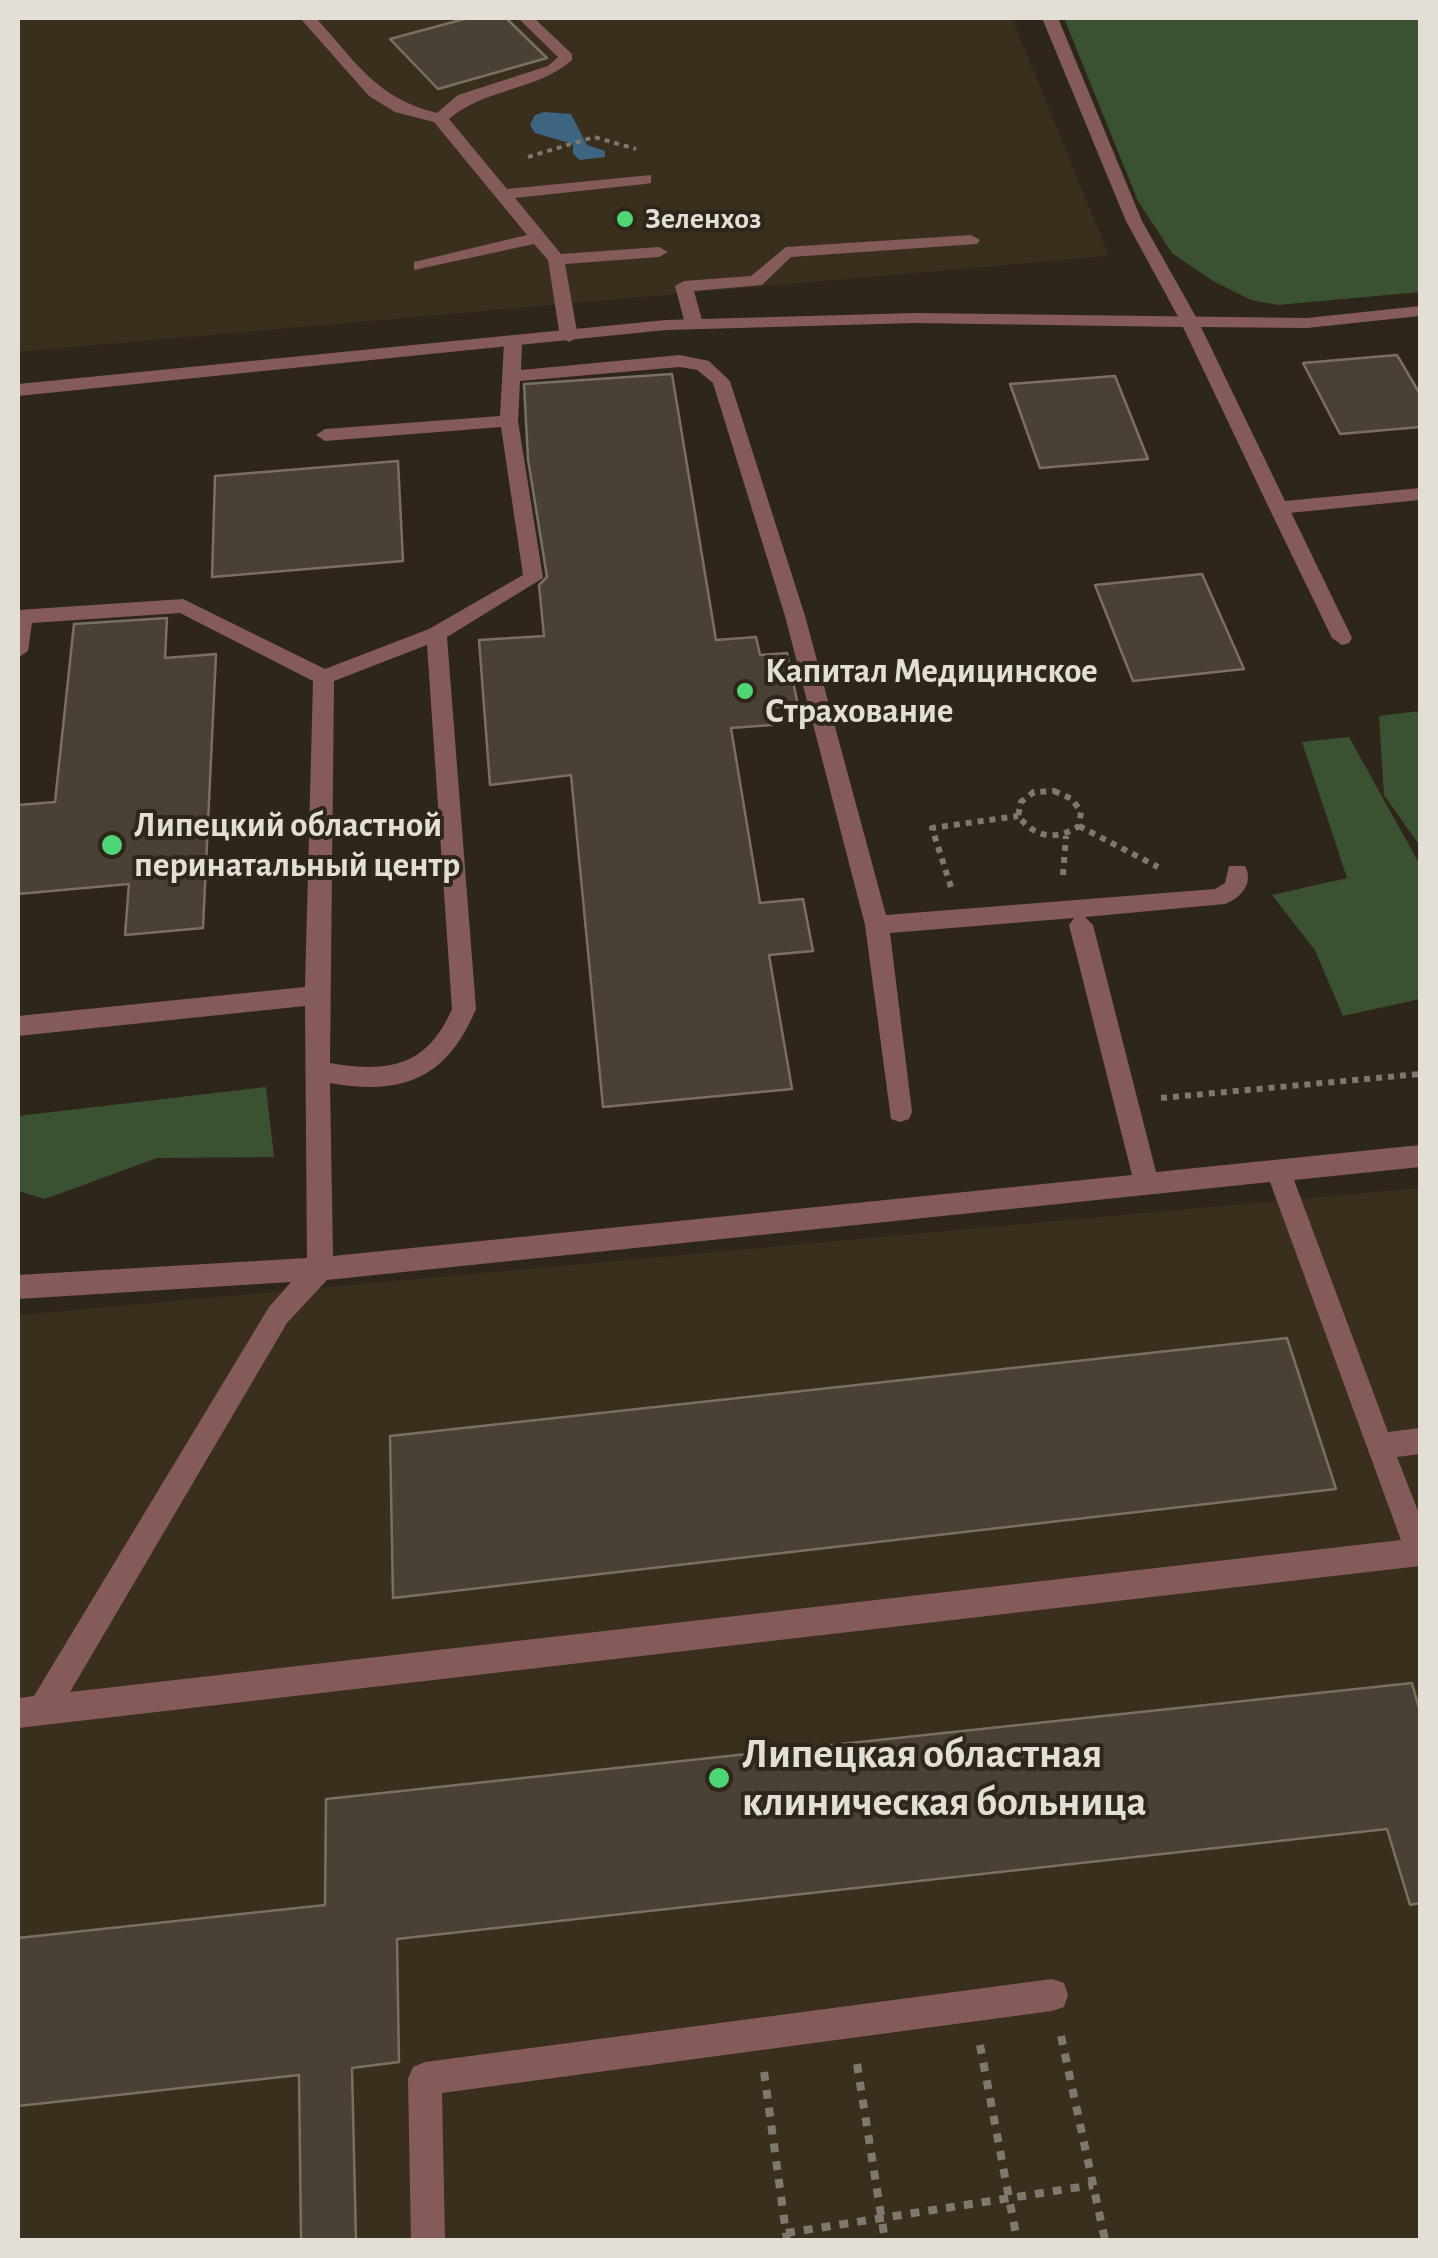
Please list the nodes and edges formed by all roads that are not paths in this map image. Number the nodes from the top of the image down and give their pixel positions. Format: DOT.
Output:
graph roads {
  1 [pos="308,18"];
  2 [pos="526,18"];
  3 [pos="1050,18"];
  4 [pos="440,118"];
  5 [pos="646,179"];
  6 [pos="504,194"];
  7 [pos="537,238"];
  8 [pos="971,240"];
  9 [pos="659,252"];
  10 [pos="556,259"];
  11 [pos="420,266"];
  12 [pos="1420,311"];
  13 [pos="694,324"];
  14 [pos="1191,324"];
  15 [pos="569,336"];
  16 [pos="513,343"];
  17 [pos="511,376"];
  18 [pos="18,390"];
  19 [pos="510,422"];
  20 [pos="325,434"];
  21 [pos="1420,494"];
  22 [pos="1279,508"];
  23 [pos="20,618"];
  24 [pos="436,634"];
  25 [pos="1342,638"];
  26 [pos="18,651"];
  27 [pos="324,677"];
  28 [pos="1238,872"];
  29 [pos="877,925"];
  30 [pos="1081,925"];
  31 [pos="317,994"];
  32 [pos="18,1026"];
  33 [pos="320,1071"];
  34 [pos="900,1112"];
  35 [pos="1420,1156"];
  36 [pos="1278,1173"];
  37 [pos="1146,1181"];
  38 [pos="320,1269"];
  39 [pos="18,1287"];
  40 [pos="1420,1441"];
  41 [pos="1379,1446"];
  42 [pos="30,1712"];
  43 [pos="1052,1995"];
  44 [pos="428,2240"];
  1 -- 4 [label="street"];
  2 -- 4 [label="street"];
  3 -- 14 [label="street"];
  4 -- 6 [label="street"];
  5 -- 6 [label="street"];
  6 -- 7 [label="street"];
  7 -- 10 [label="street"];
  7 -- 11 [label="street"];
  8 -- 13 [label="street"];
  9 -- 10 [label="street"];
  10 -- 15 [label="street"];
  12 -- 14 [label="street"];
  13 -- 14 [label="street"];
  13 -- 15 [label="street"];
  14 -- 22 [label="street"];
  15 -- 16 [label="street"];
  16 -- 17 [label="street"];
  16 -- 18 [label="street"];
  17 -- 19 [label="street"];
  17 -- 29 [label="street"];
  19 -- 20 [label="street"];
  19 -- 24 [label="street"];
  21 -- 22 [label="street"];
  22 -- 25 [label="street"];
  23 -- 26 [label="street"];
  23 -- 27 [label="street"];
  24 -- 27 [label="street"];
  24 -- 33 [label="street"];
  27 -- 31 [label="street"];
  28 -- 29 [label="street"];
  29 -- 34 [label="street"];
  30 -- 37 [label="street"];
  31 -- 32 [label="street"];
  31 -- 33 [label="street"];
  33 -- 38 [label="street"];
  35 -- 36 [label="street"];
  36 -- 37 [label="street"];
  36 -- 41 [label="street"];
  37 -- 38 [label="street"];
  38 -- 39 [label="street"];
  38 -- 42 [label="street"];
  40 -- 41 [label="street"];
  41 -- 42 [label="street"];
  43 -- 44 [label="street"];
}
